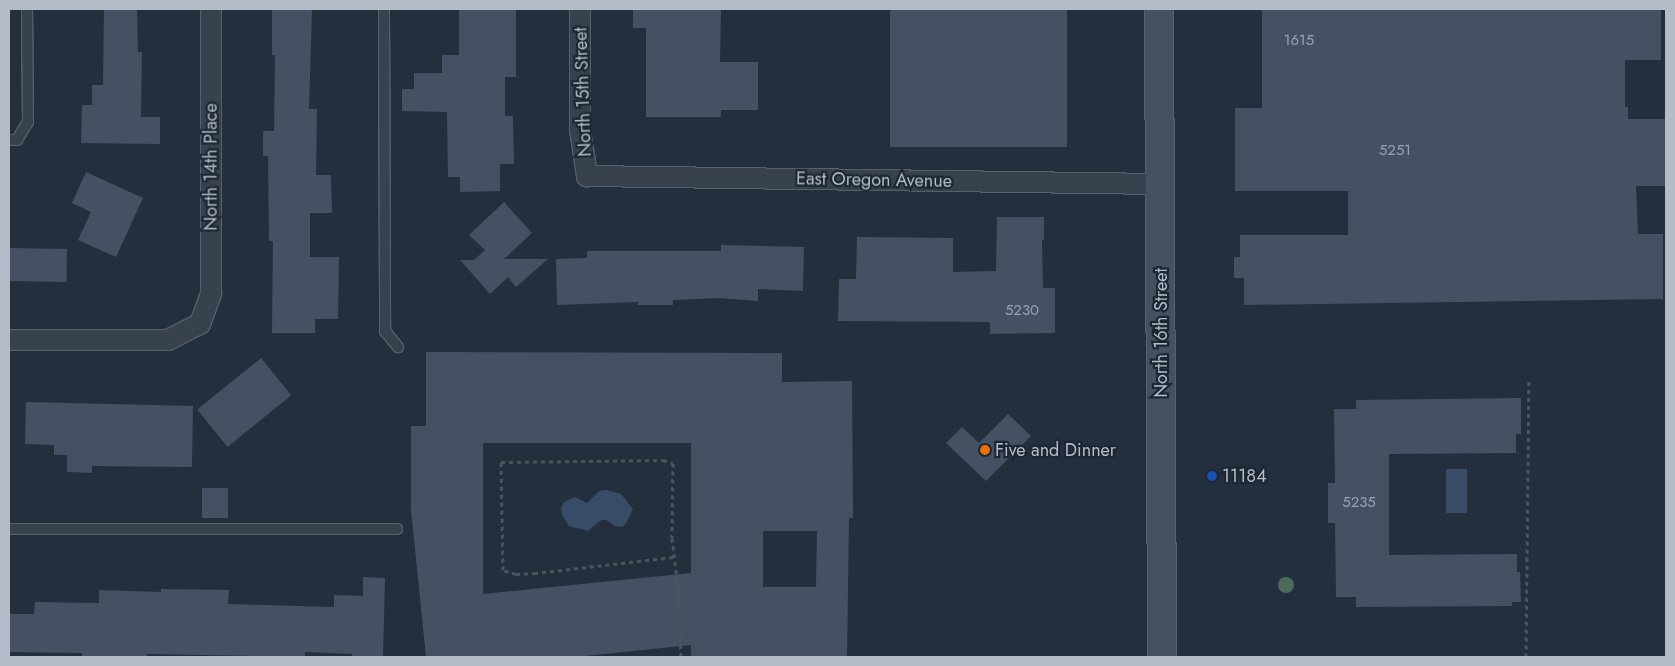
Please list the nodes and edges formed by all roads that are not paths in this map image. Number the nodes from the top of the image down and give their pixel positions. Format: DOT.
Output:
graph roads {
  1 [pos="27,9"];
  2 [pos="211,9"];
  3 [pos="384,9"];
  4 [pos="580,9"];
  5 [pos="1159,9"];
  6 [pos="9,140"];
  7 [pos="587,176"];
  8 [pos="1161,184"];
  9 [pos="9,340"];
  10 [pos="398,347"];
  11 [pos="397,529"];
  12 [pos="9,530"];
  13 [pos="1162,657"];
  1 -- 6 [label="lane"];
  2 -- 9 [label="street, North 14th Place"];
  3 -- 10 [label="lane"];
  4 -- 7 [label="street, North 15th Street"];
  5 -- 8 [label="main road, North 16th Street"];
  7 -- 8 [label="street, East Oregon Avenue"];
  8 -- 13 [label="main road, North 16th Street"];
  11 -- 12 [label="lane"];
}
